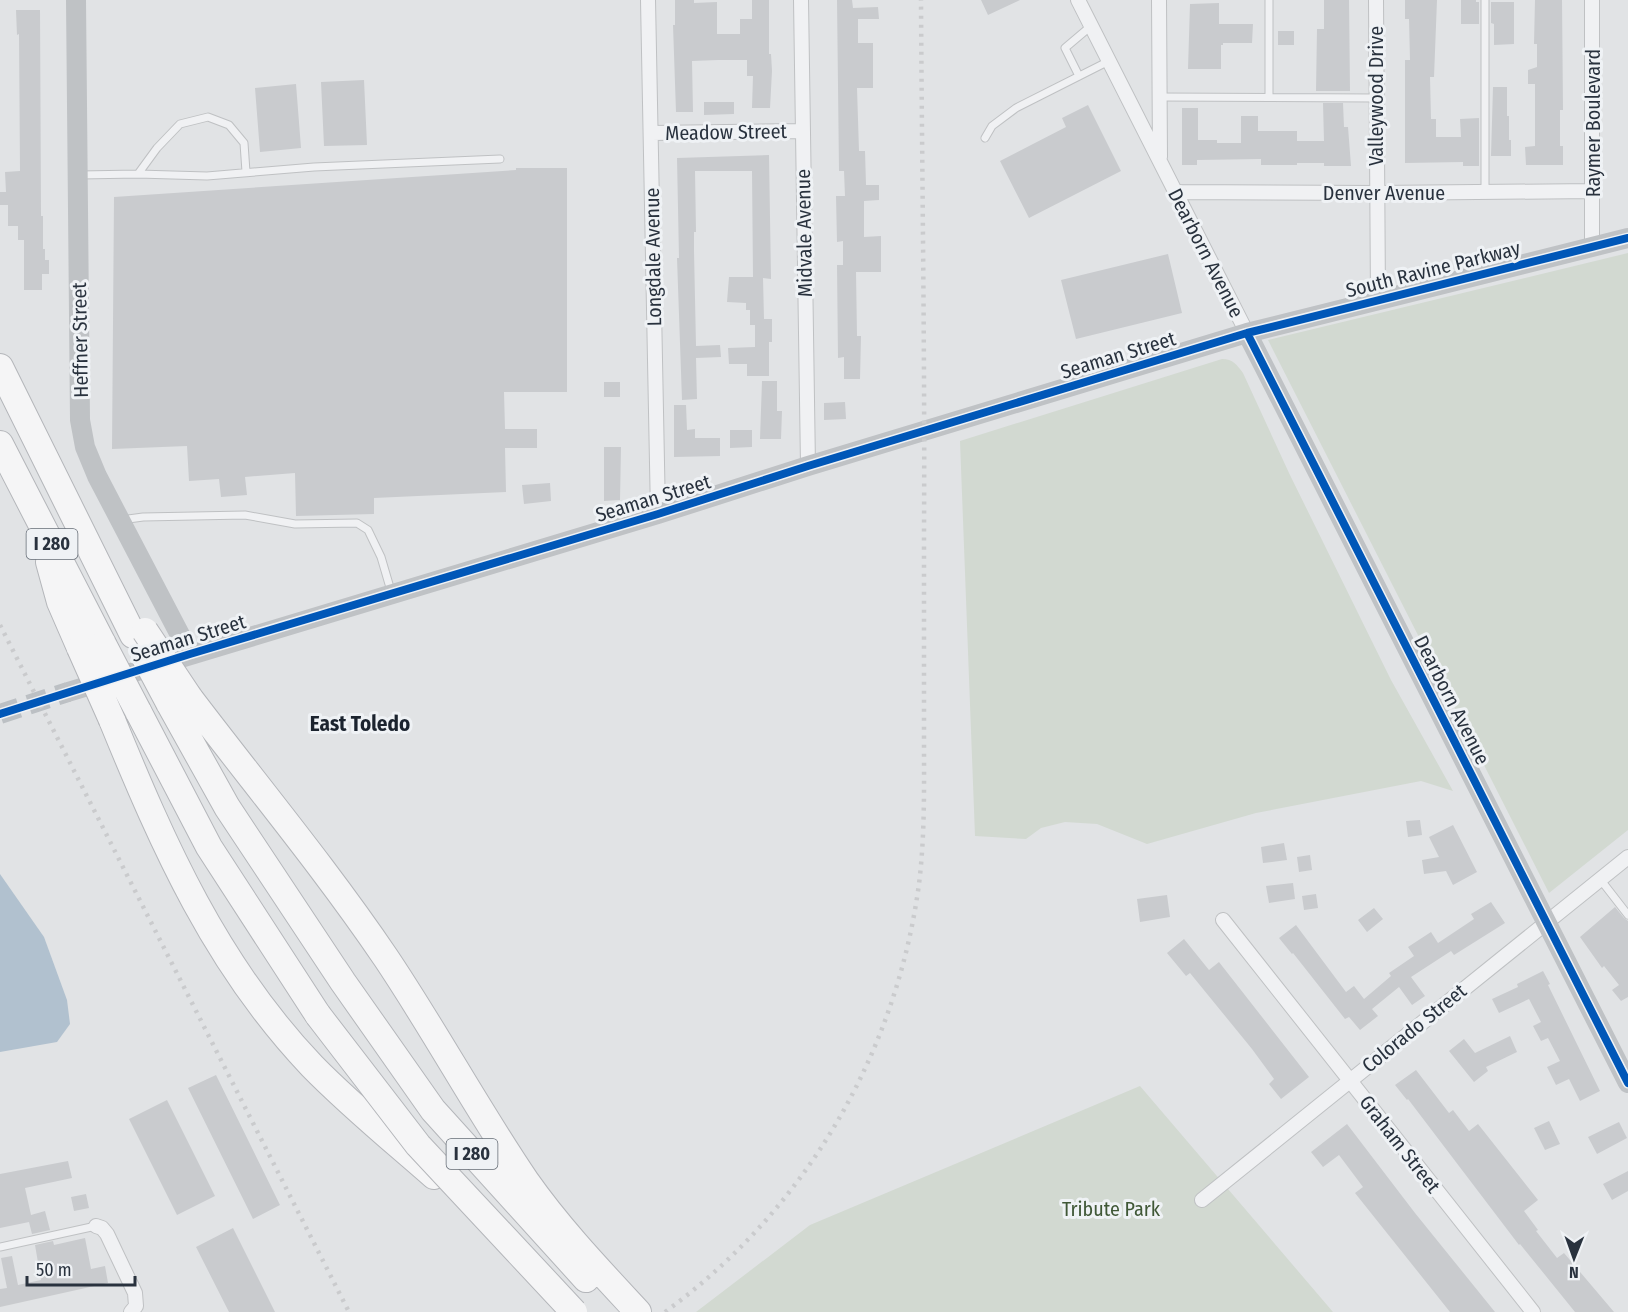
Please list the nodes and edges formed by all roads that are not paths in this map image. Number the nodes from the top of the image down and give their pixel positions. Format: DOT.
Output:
graph roads {
  1 [pos="76,0"];
  2 [pos="648,0"];
  3 [pos="801,0"];
  4 [pos="1078,0"];
  5 [pos="1159,0"];
  6 [pos="1269,0"];
  7 [pos="1376,0"];
  8 [pos="1485,0"];
  9 [pos="1592,0"];
  10 [pos="1091,26"];
  11 [pos="1109,61"];
  12 [pos="1079,76"];
  13 [pos="1160,97"];
  14 [pos="1269,97"];
  15 [pos="1376,98"];
  16 [pos="802,131"];
  17 [pos="651,133"];
  18 [pos="985,138"];
  19 [pos="500,159"];
  20 [pos="1160,160"];
  21 [pos="246,172"];
  22 [pos="138,174"];
  23 [pos="78,175"];
  24 [pos="1593,191"];
  25 [pos="1175,192"];
  26 [pos="1485,192"];
  27 [pos="1377,193"];
  28 [pos="1628,238"];
  29 [pos="1593,247"];
  30 [pos="1378,300"];
  31 [pos="1247,333"];
  32 [pos="0,367"];
  33 [pos="0,444"];
  34 [pos="808,466"];
  35 [pos="658,514"];
  36 [pos="120,520"];
  37 [pos="392,594"];
  38 [pos="92,646"];
  39 [pos="190,654"];
  40 [pos="68,692"];
  41 [pos="179,700"];
  42 [pos="1628,857"];
  43 [pos="1600,879"];
  44 [pos="1628,915"];
  45 [pos="1223,921"];
  46 [pos="1546,923"];
  47 [pos="1349,1080"];
  48 [pos="1628,1083"];
  49 [pos="1202,1200"];
  50 [pos="96,1226"];
  51 [pos="0,1247"];
  52 [pos="131,1312"];
  53 [pos="574,1312"];
  54 [pos="583,1312"];
  55 [pos="618,1312"];
  56 [pos="638,1312"];
  57 [pos="1533,1312"];
  1 -- 23 [label="street, Heffner Street"];
  2 -- 17 [label="street, Longdale Avenue"];
  3 -- 16 [label="street, Midvale Avenue"];
  4 -- 10 [label="street, Dearborn Avenue"];
  5 -- 13 [label="street"];
  6 -- 14 [label="lane"];
  7 -- 15 [label="street, Valleywood Drive"];
  8 -- 26 [label="lane"];
  9 -- 24 [label="street, Raymer Boulevard"];
  10 -- 11 [label="street, Dearborn Avenue"];
  10 -- 12 [label="lane"];
  11 -- 12 [label="lane"];
  11 -- 20 [label="street, Dearborn Avenue"];
  12 -- 18 [label="lane"];
  13 -- 14 [label="lane"];
  13 -- 20 [label="street"];
  14 -- 15 [label="lane"];
  15 -- 27 [label="street, Valleywood Drive"];
  16 -- 17 [label="street, Meadow Street"];
  16 -- 34 [label="street, Midvale Avenue"];
  17 -- 35 [label="street, Longdale Avenue"];
  19 -- 21 [label="lane"];
  20 -- 25 [label="street, Dearborn Avenue"];
  21 -- 22 [label="lane"];
  21 -- 22 [label="lane"];
  22 -- 23 [label="lane"];
  23 -- 36 [label="street, Heffner Street"];
  24 -- 26 [label="street, Denver Avenue"];
  24 -- 29 [label="street, Raymer Boulevard"];
  25 -- 27 [label="street, Denver Avenue"];
  25 -- 31 [label="street, Dearborn Avenue"];
  26 -- 27 [label="street, Denver Avenue"];
  27 -- 30 [label="street, Valleywood Drive"];
  28 -- 29 [label="street, South Ravine Parkway"];
  29 -- 30 [label="street, South Ravine Parkway"];
  30 -- 31 [label="street, South Ravine Parkway"];
  31 -- 34 [label="street, Seaman Street"];
  31 -- 46 [label="street, Dearborn Avenue"];
  32 -- 41 [label="highway, I 280, bridge"];
  33 -- 38 [label="highway, I 280"];
  34 -- 35 [label="street, Seaman Street"];
  35 -- 37 [label="street, Seaman Street"];
  36 -- 37 [label="lane"];
  36 -- 39 [label="street, Heffner Street"];
  37 -- 39 [label="street, Seaman Street"];
  38 -- 53 [label="highway, I 280, bridge"];
  38 -- 54 [label="highway, bridge"];
  39 -- 40 [label="street, Seaman Street"];
  41 -- 55 [label="highway, I 280"];
  41 -- 56 [label="highway"];
  42 -- 43 [label="street, Colorado Street"];
  43 -- 44 [label="lane"];
  43 -- 46 [label="street, Colorado Street"];
  45 -- 47 [label="street, Graham Street"];
  46 -- 47 [label="street, Colorado Street"];
  46 -- 48 [label="street, Dearborn Avenue"];
  47 -- 49 [label="street, Colorado Street"];
  47 -- 57 [label="street, Graham Street"];
  50 -- 51 [label="lane"];
  50 -- 52 [label="street"];
}
